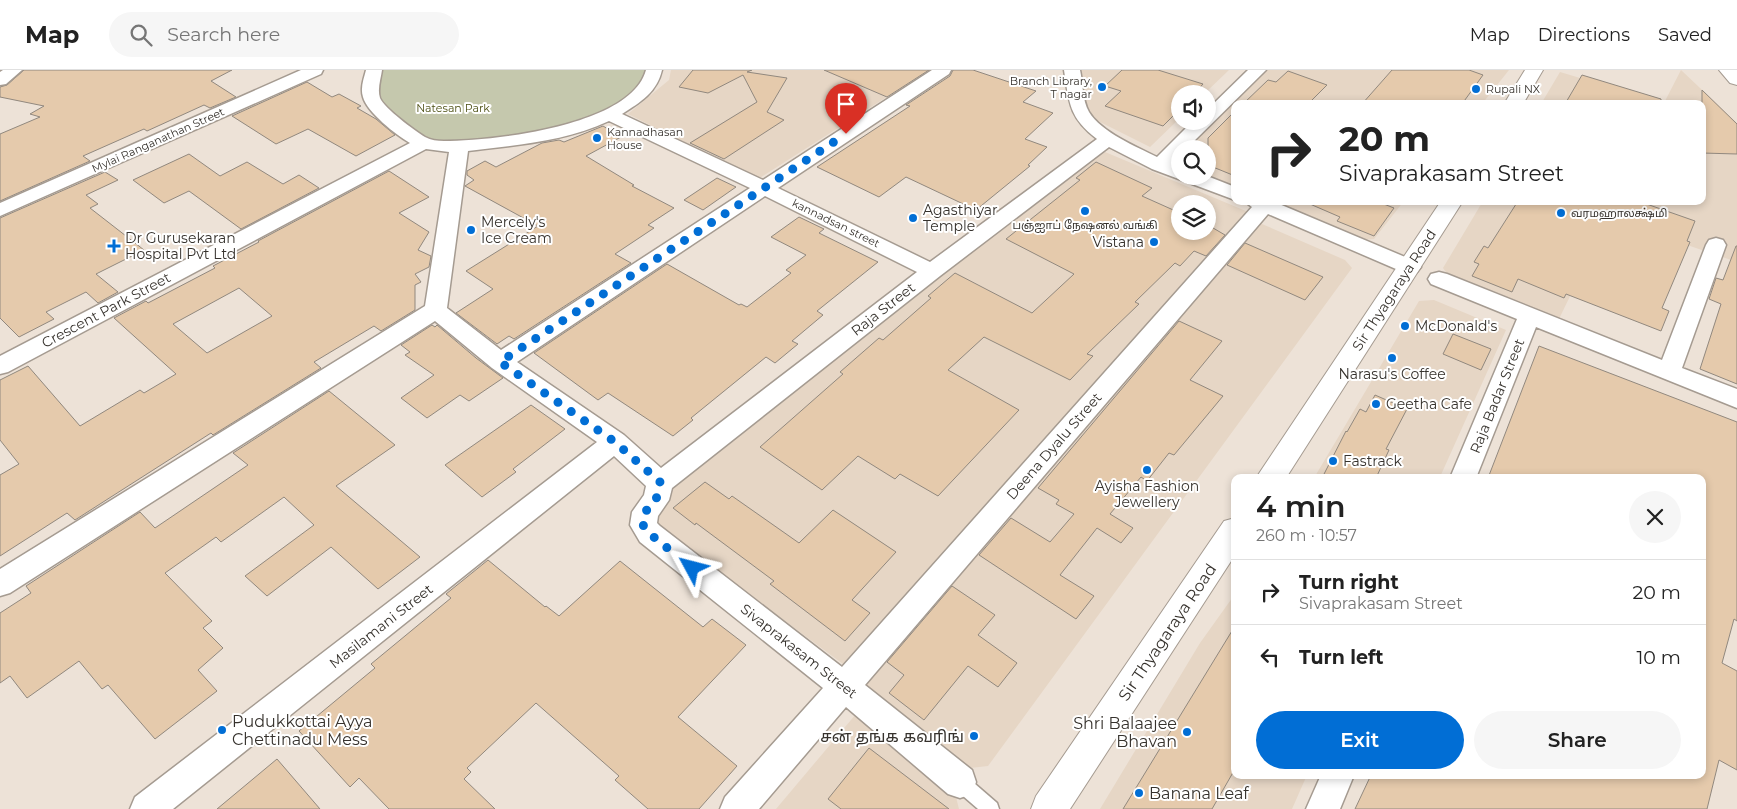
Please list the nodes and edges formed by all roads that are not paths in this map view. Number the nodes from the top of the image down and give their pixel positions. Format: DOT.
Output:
graph roads {
  1 [pos="14,70"];
  2 [pos="315,70"];
  3 [pos="374,70"];
  4 [pos="654,70"];
  5 [pos="943,70"];
  6 [pos="1072,70"];
  7 [pos="1258,70"];
  8 [pos="1534,70"];
  9 [pos="1728,70"];
  10 [pos="1737,79"];
  11 [pos="0,80"];
  12 [pos="1515,100"];
  13 [pos="1216,110"];
  14 [pos="609,114"];
  15 [pos="1195,130"];
  16 [pos="1108,139"];
  17 [pos="424,143"];
  18 [pos="459,146"];
  19 [pos="1159,165"];
  20 [pos="1171,170"];
  21 [pos="1212,185"];
  22 [pos="764,188"];
  23 [pos="1231,192"];
  24 [pos="1257,205"];
  25 [pos="1264,205"];
  26 [pos="1449,205"];
  27 [pos="0,210"];
  28 [pos="1716,245"];
  29 [pos="1410,267"];
  30 [pos="932,271"];
  31 [pos="1439,279"];
  32 [pos="436,310"];
  33 [pos="1530,315"];
  34 [pos="500,362"];
  35 [pos="0,366"];
  36 [pos="1669,372"];
  37 [pos="1737,399"];
  38 [pos="615,442"];
  39 [pos="1273,474"];
  40 [pos="1465,474"];
  41 [pos="660,482"];
  42 [pos="1231,536"];
  43 [pos="0,584"];
  44 [pos="844,686"];
  45 [pos="1336,779"];
  46 [pos="960,782"];
  47 [pos="146,809"];
  48 [pos="737,809"];
  49 [pos="991,809"];
  50 [pos="1049,809"];
  51 [pos="1323,809"];
  1 -- 11 [label="street"];
  2 -- 27 [label="street, Mylai Ranganathan Street"];
  3 -- 17 [label="street"];
  4 -- 14 [label="street"];
  5 -- 22 [label="street"];
  6 -- 16 [label="street"];
  7 -- 13 [label="street"];
  8 -- 12 [label="main road"];
  9 -- 10 [label="main road"];
  14 -- 18 [label="street"];
  14 -- 22 [label="street, kannadsan street"];
  15 -- 19 [label="street"];
  16 -- 19 [label="street"];
  16 -- 30 [label="street, Raja Street"];
  17 -- 18 [label="street"];
  17 -- 35 [label="street, Crescent Park Street"];
  18 -- 32 [label="street"];
  19 -- 20 [label="street"];
  21 -- 23 [label="street"];
  22 -- 30 [label="street, kannadsan street"];
  22 -- 34 [label="street"];
  24 -- 44 [label="street, Deena Dyalu Street"];
  25 -- 29 [label="street"];
  26 -- 29 [label="main road, Sir Thyagaraya Road"];
  28 -- 36 [label="street"];
  29 -- 39 [label="main road, Sir Thyagaraya Road"];
  30 -- 41 [label="street, Raja Street"];
  31 -- 33 [label="street"];
  32 -- 34 [label="street"];
  32 -- 43 [label="street"];
  33 -- 36 [label="street"];
  33 -- 40 [label="street, Raja Badar Street"];
  34 -- 38 [label="street"];
  36 -- 37 [label="street"];
  38 -- 41 [label="street"];
  38 -- 47 [label="street, Masilamani Street"];
  41 -- 44 [label="street, Sivaprakasam Street"];
  42 -- 50 [label="main road, Sir Thyagaraya Road"];
  44 -- 46 [label="street, Sivaprakasam Street"];
  44 -- 48 [label="street, Deena Dyalu Street"];
  45 -- 51 [label="street"];
  46 -- 49 [label="lane, Sivaprakasam Street"];
}
